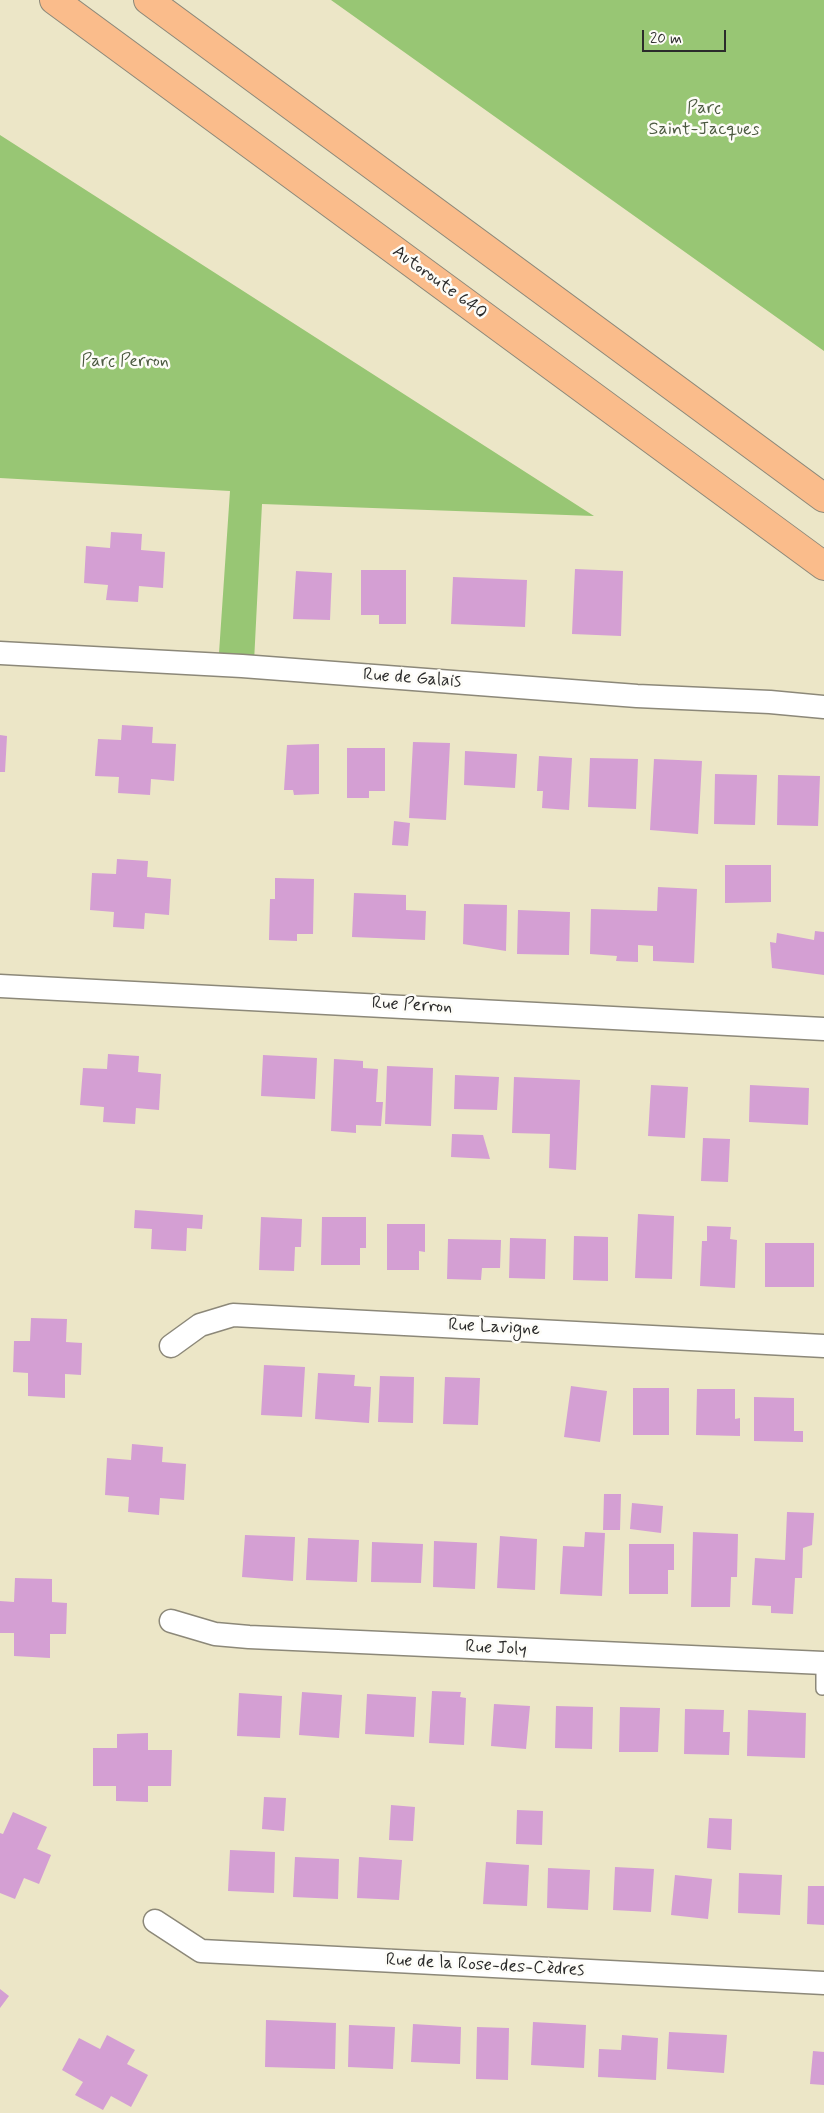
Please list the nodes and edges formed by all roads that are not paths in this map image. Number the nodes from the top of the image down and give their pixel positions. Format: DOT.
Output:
graph roads {
  1 [pos="54,0"];
  2 [pos="148,0"];
  3 [pos="824,498"];
  4 [pos="824,566"];
  5 [pos="0,653"];
  6 [pos="824,707"];
  7 [pos="0,986"];
  8 [pos="824,1029"];
  9 [pos="171,1346"];
  10 [pos="824,1346"];
  11 [pos="171,1621"];
  12 [pos="823,1663"];
  13 [pos="822,1688"];
  14 [pos="155,1921"];
  15 [pos="824,1983"];
  1 -- 4 [label="highway, Autoroute 640"];
  2 -- 3 [label="highway"];
  5 -- 6 [label="street, Rue de Galais"];
  7 -- 8 [label="street, Rue Perron"];
  9 -- 10 [label="street, Rue Lavigne"];
  11 -- 12 [label="street, Rue Joly"];
  12 -- 13 [label="lane"];
  14 -- 15 [label="street, Rue de la Rose-des-Cèdres"];
}
